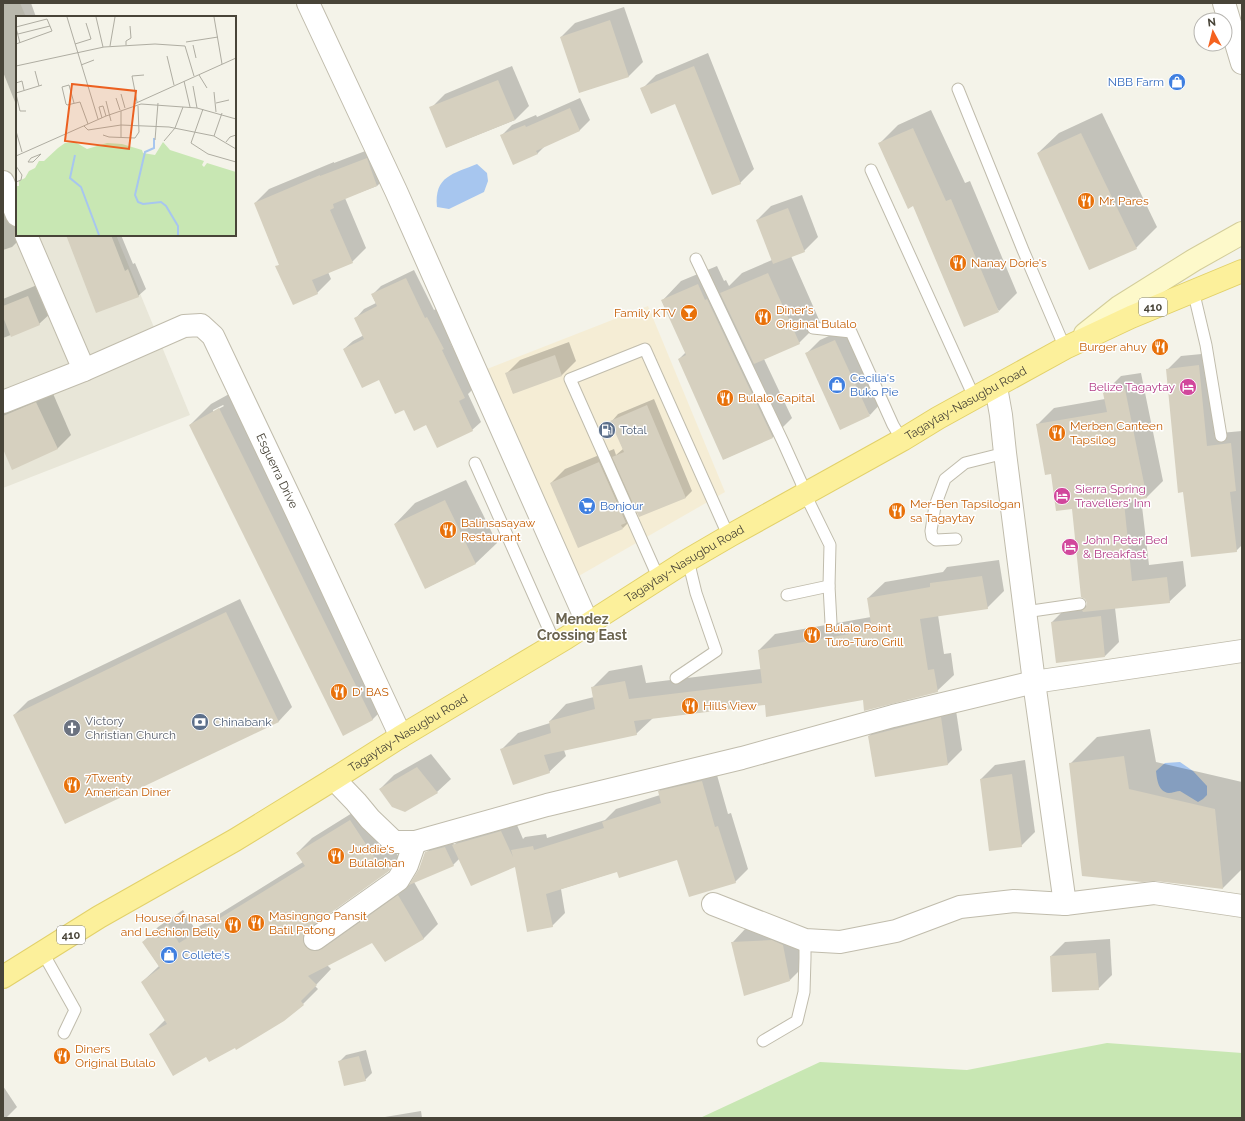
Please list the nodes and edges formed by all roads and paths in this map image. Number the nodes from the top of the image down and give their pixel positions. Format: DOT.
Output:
graph roads {
  1 [pos="308,3"];
  2 [pos="1224,3"];
  3 [pos="1242,63"];
  4 [pos="958,89"];
  5 [pos="871,170"];
  6 [pos="3,182"];
  7 [pos="16,212"];
  8 [pos="1242,233"];
  9 [pos="26,236"];
  10 [pos="696,259"];
  11 [pos="1242,271"];
  12 [pos="1193,290"];
  13 [pos="813,328"];
  14 [pos="1065,348"];
  15 [pos="84,370"];
  16 [pos="996,387"];
  17 [pos="975,399"];
  18 [pos="3,402"];
  19 [pos="1221,436"];
  20 [pos="902,440"];
  21 [pos="1004,453"];
  22 [pos="475,463"];
  23 [pos="804,494"];
  24 [pos="731,535"];
  25 [pos="956,539"];
  26 [pos="688,560"];
  27 [pos="659,579"];
  28 [pos="829,586"];
  29 [pos="787,595"];
  30 [pos="1080,604"];
  31 [pos="1025,612"];
  32 [pos="831,623"];
  33 [pos="588,624"];
  34 [pos="557,644"];
  35 [pos="1242,651"];
  36 [pos="676,678"];
  37 [pos="1034,682"];
  38 [pos="400,737"];
  39 [pos="334,779"];
  40 [pos="415,842"];
  41 [pos="712,904"];
  42 [pos="1066,904"];
  43 [pos="1242,906"];
  44 [pos="314,939"];
  45 [pos="804,940"];
  46 [pos="43,953"];
  47 [pos="3,969"];
  48 [pos="3,977"];
  49 [pos="3,987"];
  50 [pos="64,1033"];
  51 [pos="763,1041"];
  1 -- 33 [label="street"];
  2 -- 3 [label="street"];
  4 -- 14 [label="lane"];
  5 -- 17 [label="lane"];
  6 -- 7 [label="street"];
  8 -- 14 [label="main road"];
  9 -- 15 [label="street"];
  10 -- 23 [label="lane"];
  11 -- 12 [label="main road, Tagaytay-Nasugbu Road / 410"];
  12 -- 14 [label="main road, Tagaytay-Nasugbu Road / 410"];
  12 -- 19 [label="lane"];
  13 -- 20 [label="lane"];
  14 -- 16 [label="main road, Tagaytay-Nasugbu Road / 410"];
  15 -- 18 [label="street, Esguerra Drive"];
  15 -- 38 [label="street, Esguerra Drive"];
  16 -- 17 [label="main road, Tagaytay-Nasugbu Road / 410"];
  16 -- 21 [label="street"];
  17 -- 20 [label="main road, Tagaytay-Nasugbu Road / 410"];
  20 -- 23 [label="main road, Tagaytay-Nasugbu Road / 410"];
  21 -- 25 [label="lane"];
  21 -- 31 [label="street"];
  22 -- 34 [label="lane"];
  23 -- 24 [label="main road, Tagaytay-Nasugbu Road / 410"];
  23 -- 28 [label="lane"];
  24 -- 26 [label="main road, Tagaytay-Nasugbu Road / 410"];
  24 -- 27 [label="lane"];
  26 -- 27 [label="main road, Tagaytay-Nasugbu Road / 410"];
  26 -- 36 [label="lane"];
  27 -- 33 [label="main road, Tagaytay-Nasugbu Road / 410"];
  28 -- 29 [label="lane"];
  28 -- 32 [label="lane"];
  30 -- 31 [label="lane"];
  31 -- 37 [label="street"];
  33 -- 34 [label="main road, Tagaytay-Nasugbu Road / 410"];
  34 -- 38 [label="main road, Tagaytay-Nasugbu Road / 410"];
  35 -- 37 [label="street"];
  37 -- 40 [label="street"];
  37 -- 42 [label="street"];
  38 -- 39 [label="main road, Tagaytay-Nasugbu Road / 410"];
  39 -- 40 [label="street"];
  39 -- 46 [label="main road, Tagaytay-Nasugbu Road / 410"];
  40 -- 44 [label="street"];
  41 -- 45 [label="street"];
  42 -- 43 [label="street"];
  42 -- 45 [label="street"];
  45 -- 51 [label="lane"];
  46 -- 47 [label="main road, Tagaytay-Nasugbu Road / 410"];
  46 -- 48 [label="main road, Tagaytay-Nasugbu Road"];
  46 -- 49 [label="main road, Tagaytay-Nasugbu Road / 410"];
  46 -- 50 [label="lane"];
}
